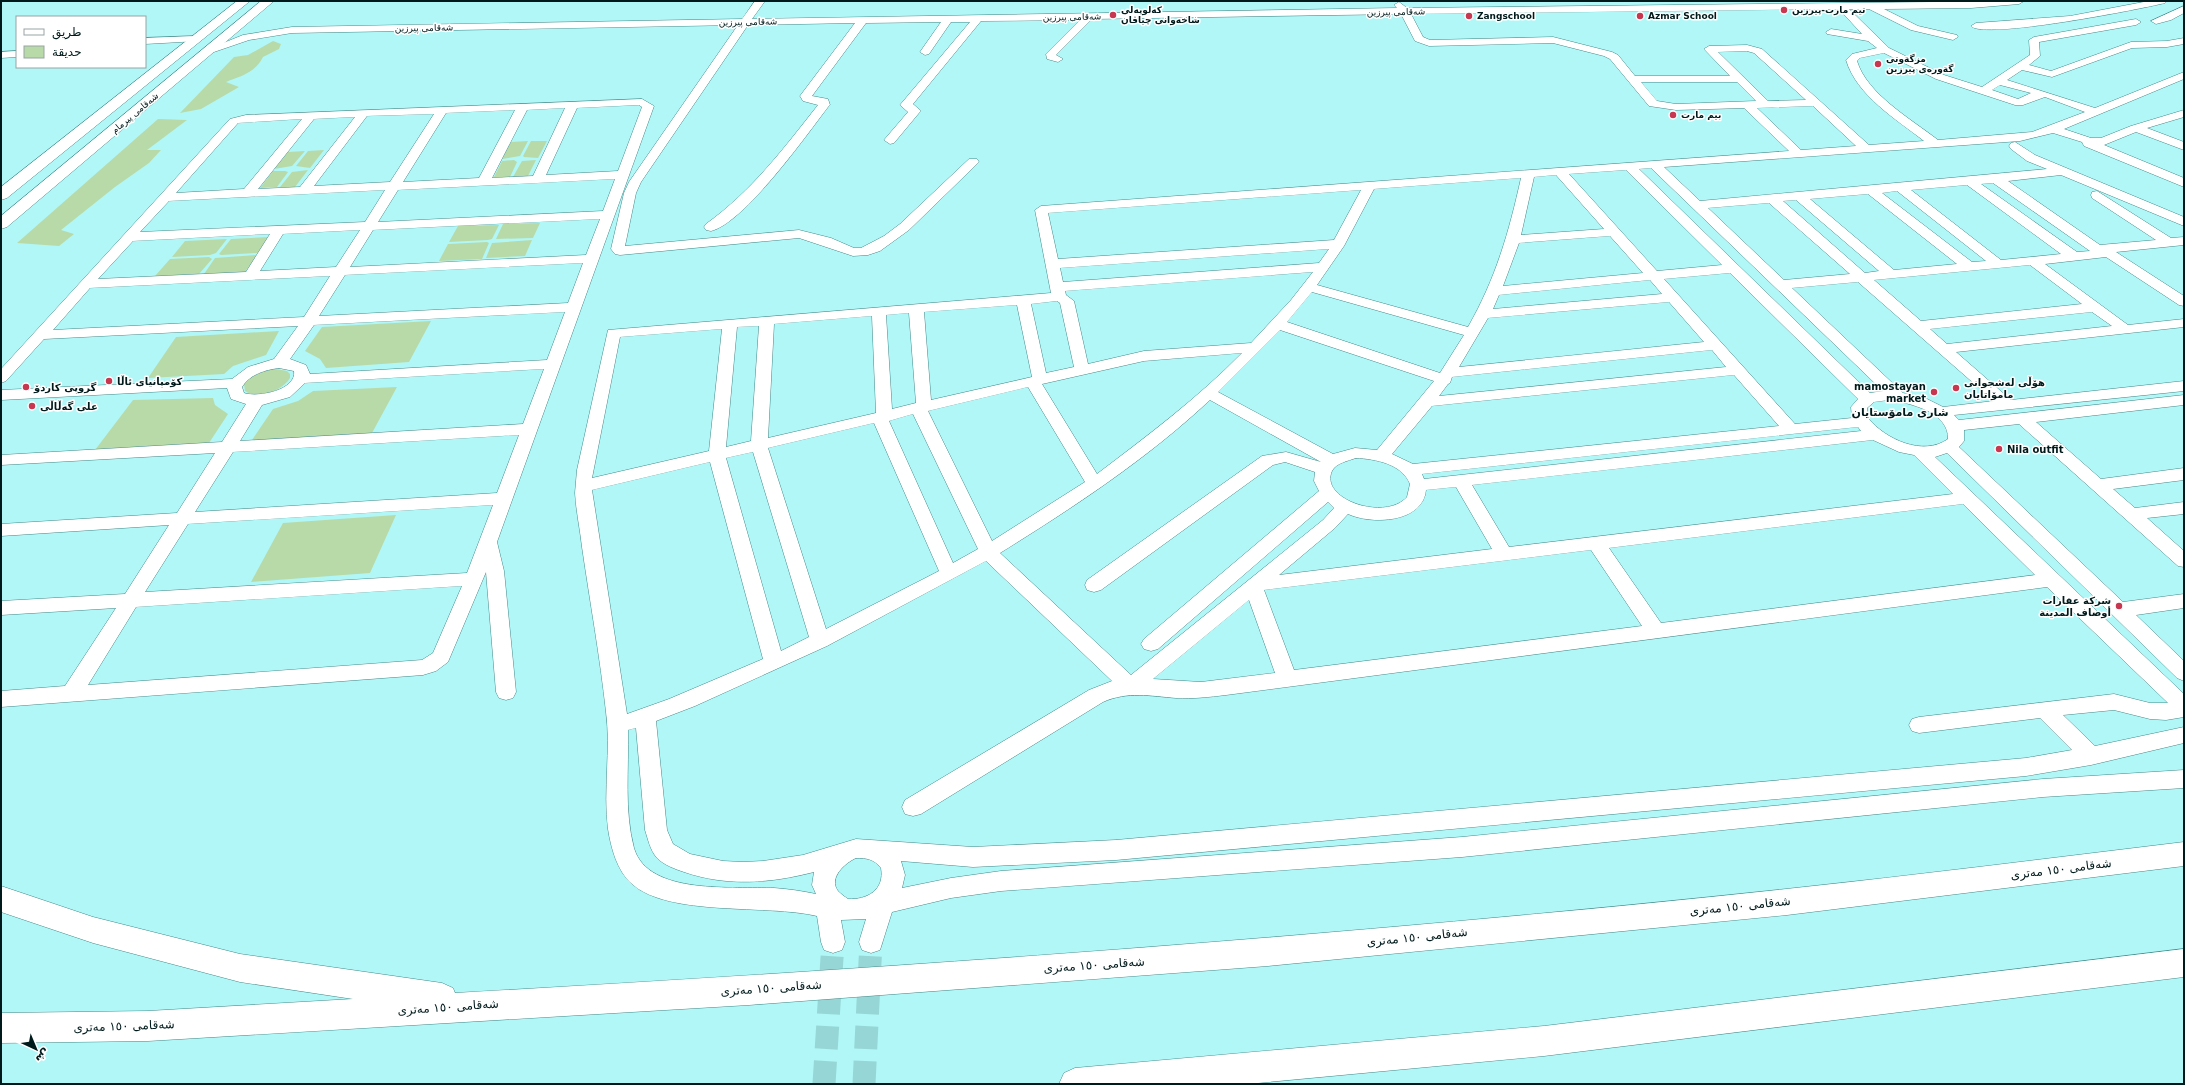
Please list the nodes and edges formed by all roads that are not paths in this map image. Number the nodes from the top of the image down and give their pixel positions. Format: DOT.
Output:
graph roads {
  1 [pos="244,1"];
  2 [pos="268,1"];
  3 [pos="760,1"];
  4 [pos="1390,1"];
  5 [pos="1634,1"];
  6 [pos="2019,1"];
  7 [pos="2162,1"];
  8 [pos="1867,3"];
  9 [pos="1968,3"];
  10 [pos="1690,4"];
  11 [pos="1749,4"];
  12 [pos="1472,5"];
  13 [pos="1951,5"];
  14 [pos="1842,6"];
  15 [pos="1642,9"];
  16 [pos="2184,9"];
  17 [pos="1405,12"];
  18 [pos="1089,16"];
  19 [pos="978,18"];
  20 [pos="948,19"];
  21 [pos="863,20"];
  22 [pos="2156,20"];
  23 [pos="256,21"];
  24 [pos="747,22"];
  25 [pos="2136,22"];
  26 [pos="1976,26"];
  27 [pos="292,30"];
  28 [pos="1831,32"];
  29 [pos="1930,33"];
  30 [pos="1994,35"];
  31 [pos="1952,37"];
  32 [pos="1871,38"];
  33 [pos="194,41"];
  34 [pos="2184,41"];
  35 [pos="146,42"];
  36 [pos="1,44"];
  37 [pos="16,44"];
  38 [pos="1940,44"];
  39 [pos="211,50"];
  40 [pos="1885,50"];
  41 [pos="925,52"];
  42 [pos="16,54"];
  43 [pos="1,55"];
  44 [pos="1058,59"];
  45 [pos="2021,66"];
  46 [pos="2184,74"];
  47 [pos="1631,79"];
  48 [pos="1738,79"];
  49 [pos="2000,81"];
  50 [pos="1985,90"];
  51 [pos="2046,94"];
  52 [pos="1816,103"];
  53 [pos="573,104"];
  54 [pos="1766,104"];
  55 [pos="1747,105"];
  56 [pos="523,106"];
  57 [pos="442,110"];
  58 [pos="2094,111"];
  59 [pos="364,113"];
  60 [pos="2184,113"];
  61 [pos="311,115"];
  62 [pos="2135,128"];
  63 [pos="2053,129"];
  64 [pos="2081,138"];
  65 [pos="890,140"];
  66 [pos="1935,143"];
  67 [pos="2015,146"];
  68 [pos="2184,146"];
  69 [pos="1866,148"];
  70 [pos="1798,153"];
  71 [pos="973,162"];
  72 [pos="1654,164"];
  73 [pos="1629,166"];
  74 [pos="1560,172"];
  75 [pos="2062,172"];
  76 [pos="1528,174"];
  77 [pos="622,175"];
  78 [pos="2077,178"];
  79 [pos="538,179"];
  80 [pos="1996,179"];
  81 [pos="482,182"];
  82 [pos="1969,182"];
  83 [pos="2184,183"];
  84 [pos="394,186"];
  85 [pos="1369,186"];
  86 [pos="1899,188"];
  87 [pos="304,190"];
  88 [pos="1871,190"];
  89 [pos="248,193"];
  90 [pos="1,195"];
  91 [pos="1799,196"];
  92 [pos="165,197"];
  93 [pos="1772,198"];
  94 [pos="1697,205"];
  95 [pos="607,215"];
  96 [pos="2184,222"];
  97 [pos="1,224"];
  98 [pos="368,226"];
  99 [pos="711,227"];
  100 [pos="278,232"];
  101 [pos="1614,232"];
  102 [pos="128,237"];
  103 [pos="1512,240"];
  104 [pos="2184,241"];
  105 [pos="2168,242"];
  106 [pos="1338,244"];
  107 [pos="2103,251"];
  108 [pos="2074,257"];
  109 [pos="591,259"];
  110 [pos="2033,261"];
  111 [pos="1052,264"];
  112 [pos="1998,264"];
  113 [pos="1323,267"];
  114 [pos="1969,267"];
  115 [pos="1734,268"];
  116 [pos="340,272"];
  117 [pos="1891,274"];
  118 [pos="250,276"];
  119 [pos="1653,276"];
  120 [pos="1862,277"];
  121 [pos="85,284"];
  122 [pos="1780,285"];
  123 [pos="1308,287"];
  124 [pos="1494,290"];
  125 [pos="1058,292"];
  126 [pos="1672,297"];
  127 [pos="2182,299"];
  128 [pos="1023,300"];
  129 [pos="574,307"];
  130 [pos="2096,307"];
  131 [pos="916,309"];
  132 [pos="879,312"];
  133 [pos="1484,314"];
  134 [pos="309,321"];
  135 [pos="767,321"];
  136 [pos="730,324"];
  137 [pos="1277,324"];
  138 [pos="2177,324"];
  139 [pos="1918,326"];
  140 [pos="2125,329"];
  141 [pos="1473,333"];
  142 [pos="2184,335"];
  143 [pos="39,336"];
  144 [pos="1715,345"];
  145 [pos="1255,347"];
  146 [pos="1943,348"];
  147 [pos="279,363"];
  148 [pos="553,364"];
  149 [pos="1082,370"];
  150 [pos="1738,370"];
  151 [pos="1447,377"];
  152 [pos="1,378"];
  153 [pos="302,379"];
  154 [pos="1036,381"];
  155 [pos="236,383"];
  156 [pos="2184,386"];
  157 [pos="1209,393"];
  158 [pos="1,395"];
  159 [pos="1896,396"];
  160 [pos="1867,399"];
  161 [pos="257,400"];
  162 [pos="2184,400"];
  163 [pos="1428,402"];
  164 [pos="2008,405"];
  165 [pos="922,408"];
  166 [pos="1940,412"];
  167 [pos="882,417"];
  168 [pos="2022,418"];
  169 [pos="1861,422"];
  170 [pos="1954,426"];
  171 [pos="1791,429"];
  172 [pos="529,430"];
  173 [pos="1875,435"];
  174 [pos="758,446"];
  175 [pos="1950,447"];
  176 [pos="227,448"];
  177 [pos="1919,451"];
  178 [pos="1382,455"];
  179 [pos="717,456"];
  180 [pos="1,460"];
  181 [pos="1328,465"];
  182 [pos="1409,470"];
  183 [pos="2184,474"];
  184 [pos="1461,481"];
  185 [pos="1094,483"];
  186 [pos="2097,485"];
  187 [pos="583,486"];
  188 [pos="1418,486"];
  189 [pos="1327,493"];
  190 [pos="504,498"];
  191 [pos="1966,498"];
  192 [pos="1345,507"];
  193 [pos="2184,508"];
  194 [pos="2131,514"];
  195 [pos="182,518"];
  196 [pos="1,530"];
  197 [pos="491,533"];
  198 [pos="1595,542"];
  199 [pos="988,552"];
  200 [pos="1503,553"];
  201 [pos="2184,561"];
  202 [pos="949,574"];
  203 [pos="474,579"];
  204 [pos="2050,580"];
  205 [pos="1094,584"];
  206 [pos="1253,584"];
  207 [pos="131,599"];
  208 [pos="2184,601"];
  209 [pos="1,608"];
  210 [pos="2119,610"];
  211 [pos="1656,631"];
  212 [pos="820,641"];
  213 [pos="1150,644"];
  214 [pos="774,662"];
  215 [pos="2184,673"];
  216 [pos="1287,679"];
  217 [pos="1131,685"];
  218 [pos="506,692"];
  219 [pos="72,694"];
  220 [pos="1,699"];
  221 [pos="2044,708"];
  222 [pos="2184,708"];
  223 [pos="645,718"];
  224 [pos="618,725"];
  225 [pos="1919,725"];
  226 [pos="2184,735"];
  227 [pos="2091,756"];
  228 [pos="2184,779"];
  229 [pos="913,806"];
  230 [pos="872,849"];
  231 [pos="849,851"];
  232 [pos="2184,854"];
  233 [pos="1,899"];
  234 [pos="881,901"];
  235 [pos="832,904"];
  236 [pos="833,942"];
  237 [pos="871,942"];
  238 [pos="2184,963"];
  239 [pos="485,1005"];
  240 [pos="1,1028"];
  241 [pos="1075,1084"];
  1 -- 33 [label="highway, شەقامی پیرمام"];
  2 -- 23 [label="highway, شەقامی پیرمام"];
  3 -- 24 [label="street"];
  4 -- 17 [label="street"];
  5 -- 15 [label="street"];
  6 -- 9 [label="street, شەقامی پیرزین"];
  7 -- 26 [label="street"];
  8 -- 13 [label="street, شەقامی پیرزین"];
  8 -- 14 [label="street, شەقامی پیرزین"];
  8 -- 29 [label="street"];
  9 -- 13 [label="street, شەقامی پیرزین"];
  10 -- 11 [label="street, شەقامی پیرزین"];
  10 -- 15 [label="street, شەقامی پیرزین"];
  11 -- 14 [label="street, شەقامی پیرزین"];
  12 -- 15 [label="street, شەقامی پیرزین"];
  12 -- 17 [label="street, شەقامی پیرزین"];
  13 -- 26 [label="street"];
  14 -- 32 [label="street"];
  16 -- 22 [label="street"];
  17 -- 18 [label="street, شەقامی پیرزین"];
  17 -- 47 [label="street"];
  18 -- 19 [label="street, شەقامی پیرزین"];
  18 -- 44 [label="street"];
  19 -- 20 [label="street, شەقامی پیرزین"];
  19 -- 65 [label="street"];
  20 -- 21 [label="street, شەقامی پیرزین"];
  20 -- 41 [label="street"];
  21 -- 24 [label="street, شەقامی پیرزین"];
  21 -- 99 [label="street"];
  23 -- 27 [label="street"];
  23 -- 39 [label="highway, شەقامی پیرمام"];
  24 -- 27 [label="street, شەقامی پیرزین"];
  24 -- 71 [label="street"];
  25 -- 45 [label="street"];
  26 -- 30 [label="street"];
  27 -- 39 [label="street"];
  28 -- 32 [label="street"];
  29 -- 31 [label="street"];
  29 -- 38 [label="street"];
  32 -- 40 [label="street"];
  33 -- 35 [label="street"];
  33 -- 90 [label="highway, شەقامی پیرمام"];
  34 -- 45 [label="street"];
  36 -- 37 [label="street"];
  39 -- 97 [label="highway, شەقامی پیرمام"];
  40 -- 50 [label="street"];
  40 -- 66 [label="street"];
  42 -- 43 [label="street"];
  45 -- 49 [label="street"];
  46 -- 58 [label="street"];
  47 -- 48 [label="street"];
  47 -- 55 [label="street"];
  48 -- 52 [label="street"];
  48 -- 54 [label="street"];
  49 -- 50 [label="street"];
  49 -- 51 [label="street"];
  50 -- 51 [label="street"];
  51 -- 58 [label="street"];
  52 -- 54 [label="street"];
  52 -- 69 [label="street"];
  53 -- 56 [label="street"];
  53 -- 77 [label="street"];
  53 -- 79 [label="street"];
  54 -- 55 [label="street"];
  55 -- 70 [label="street"];
  56 -- 57 [label="street"];
  56 -- 81 [label="street"];
  57 -- 59 [label="street"];
  57 -- 84 [label="street"];
  58 -- 63 [label="street"];
  59 -- 61 [label="street"];
  59 -- 87 [label="street"];
  60 -- 62 [label="street"];
  61 -- 89 [label="street"];
  61 -- 92 [label="street"];
  62 -- 64 [label="street"];
  62 -- 68 [label="street"];
  63 -- 64 [label="street"];
  63 -- 66 [label="street"];
  64 -- 83 [label="street"];
  66 -- 69 [label="street"];
  67 -- 75 [label="street"];
  69 -- 70 [label="street"];
  70 -- 72 [label="street"];
  72 -- 73 [label="street"];
  72 -- 94 [label="street"];
  73 -- 74 [label="street"];
  73 -- 115 [label="street"];
  74 -- 76 [label="street"];
  74 -- 101 [label="street"];
  75 -- 78 [label="street"];
  75 -- 80 [label="street"];
  76 -- 85 [label="street"];
  76 -- 103 [label="street"];
  77 -- 79 [label="street"];
  77 -- 95 [label="street"];
  78 -- 96 [label="street"];
  78 -- 105 [label="street"];
  79 -- 81 [label="street"];
  80 -- 82 [label="street"];
  80 -- 107 [label="street"];
  81 -- 84 [label="street"];
  82 -- 86 [label="street"];
  82 -- 108 [label="street"];
  84 -- 87 [label="street"];
  84 -- 98 [label="street"];
  85 -- 106 [label="street"];
  85 -- 111 [label="street"];
  86 -- 88 [label="street"];
  86 -- 112 [label="street"];
  87 -- 89 [label="street"];
  88 -- 91 [label="street"];
  88 -- 114 [label="street"];
  89 -- 92 [label="street"];
  91 -- 93 [label="street"];
  91 -- 117 [label="street"];
  92 -- 102 [label="street"];
  93 -- 94 [label="street"];
  93 -- 120 [label="street"];
  94 -- 122 [label="street"];
  95 -- 98 [label="street"];
  95 -- 109 [label="street"];
  98 -- 100 [label="street"];
  98 -- 116 [label="street"];
  100 -- 102 [label="street"];
  100 -- 118 [label="street"];
  101 -- 103 [label="street"];
  101 -- 119 [label="street"];
  102 -- 121 [label="street"];
  103 -- 124 [label="street"];
  104 -- 105 [label="street"];
  105 -- 107 [label="street"];
  106 -- 111 [label="street"];
  106 -- 113 [label="street"];
  107 -- 108 [label="street"];
  107 -- 127 [label="street"];
  108 -- 110 [label="street"];
  109 -- 116 [label="street"];
  109 -- 129 [label="street"];
  110 -- 112 [label="street"];
  110 -- 130 [label="street"];
  111 -- 125 [label="street"];
  112 -- 114 [label="street"];
  113 -- 123 [label="street"];
  113 -- 125 [label="street"];
  114 -- 117 [label="street"];
  115 -- 119 [label="street"];
  115 -- 160 [label="street"];
  116 -- 118 [label="street"];
  116 -- 134 [label="street"];
  117 -- 120 [label="street"];
  118 -- 121 [label="street"];
  119 -- 124 [label="street"];
  119 -- 126 [label="street"];
  120 -- 122 [label="street"];
  120 -- 139 [label="street"];
  121 -- 143 [label="street"];
  122 -- 159 [label="street"];
  123 -- 137 [label="street"];
  123 -- 141 [label="street"];
  124 -- 133 [label="street"];
  125 -- 128 [label="street"];
  125 -- 149 [label="street"];
  126 -- 133 [label="street"];
  126 -- 144 [label="street"];
  128 -- 131 [label="street"];
  128 -- 154 [label="street"];
  129 -- 134 [label="street"];
  129 -- 148 [label="street"];
  130 -- 139 [label="street"];
  130 -- 140 [label="street"];
  131 -- 132 [label="street"];
  131 -- 165 [label="street"];
  132 -- 135 [label="street"];
  132 -- 167 [label="street"];
  133 -- 141 [label="street"];
  134 -- 143 [label="street"];
  134 -- 147 [label="street"];
  135 -- 136 [label="street"];
  135 -- 174 [label="street"];
  136 -- 179 [label="street"];
  136 -- 187 [label="street"];
  137 -- 145 [label="street"];
  137 -- 151 [label="street"];
  138 -- 140 [label="street"];
  138 -- 142 [label="street"];
  139 -- 146 [label="street"];
  140 -- 146 [label="street"];
  141 -- 151 [label="street"];
  143 -- 152 [label="street"];
  144 -- 150 [label="street"];
  144 -- 151 [label="street"];
  145 -- 149 [label="street"];
  145 -- 157 [label="street"];
  146 -- 164 [label="street"];
  147 -- 153 [label="street"];
  147 -- 155 [label="street"];
  148 -- 153 [label="street"];
  148 -- 172 [label="street"];
  149 -- 154 [label="street"];
  150 -- 163 [label="street"];
  150 -- 171 [label="street"];
  151 -- 163 [label="street"];
  153 -- 161 [label="street"];
  154 -- 165 [label="street"];
  154 -- 185 [label="street"];
  155 -- 158 [label="street"];
  155 -- 161 [label="street"];
  156 -- 164 [label="street"];
  157 -- 181 [label="street"];
  157 -- 185 [label="street"];
  159 -- 160 [label="street"];
  159 -- 166 [label="street"];
  160 -- 169 [label="street"];
  161 -- 176 [label="street"];
  162 -- 168 [label="street"];
  163 -- 178 [label="street"];
  164 -- 166 [label="street"];
  165 -- 167 [label="street"];
  165 -- 199 [label="street"];
  166 -- 170 [label="street"];
  167 -- 174 [label="street"];
  167 -- 202 [label="street"];
  168 -- 170 [label="street"];
  168 -- 186 [label="street"];
  169 -- 171 [label="street"];
  169 -- 173 [label="street"];
  170 -- 175 [label="street"];
  171 -- 182 [label="street"];
  172 -- 176 [label="street"];
  172 -- 190 [label="street"];
  173 -- 177 [label="street"];
  173 -- 184 [label="street"];
  174 -- 179 [label="street"];
  174 -- 212 [label="street"];
  175 -- 177 [label="street"];
  175 -- 210 [label="street"];
  176 -- 180 [label="street"];
  176 -- 195 [label="street"];
  177 -- 191 [label="street"];
  178 -- 181 [label="street"];
  178 -- 182 [label="street"];
  179 -- 187 [label="street"];
  179 -- 214 [label="street"];
  181 -- 189 [label="street"];
  181 -- 205 [label="street"];
  182 -- 188 [label="street"];
  183 -- 186 [label="street"];
  184 -- 188 [label="street"];
  184 -- 200 [label="street"];
  185 -- 199 [label="street"];
  186 -- 194 [label="street"];
  187 -- 224 [label="street"];
  188 -- 192 [label="street"];
  189 -- 192 [label="street"];
  189 -- 213 [label="street"];
  190 -- 195 [label="street"];
  190 -- 197 [label="street"];
  191 -- 198 [label="street"];
  191 -- 204 [label="street"];
  192 -- 206 [label="street"];
  193 -- 194 [label="street"];
  194 -- 201 [label="street"];
  195 -- 196 [label="street"];
  195 -- 207 [label="street"];
  197 -- 203 [label="street"];
  197 -- 218 [label="street"];
  198 -- 200 [label="street"];
  198 -- 211 [label="street"];
  199 -- 202 [label="street"];
  199 -- 217 [label="street"];
  200 -- 206 [label="street"];
  202 -- 212 [label="street"];
  203 -- 207 [label="street"];
  203 -- 219 [label="street"];
  204 -- 211 [label="street"];
  204 -- 222 [label="street"];
  206 -- 216 [label="street"];
  206 -- 217 [label="street"];
  207 -- 209 [label="street"];
  207 -- 219 [label="street"];
  208 -- 210 [label="street"];
  210 -- 215 [label="street"];
  211 -- 216 [label="street"];
  212 -- 214 [label="street"];
  214 -- 223 [label="street"];
  216 -- 217 [label="street"];
  217 -- 229 [label="street"];
  219 -- 220 [label="street"];
  221 -- 222 [label="street"];
  221 -- 225 [label="street"];
  221 -- 227 [label="street"];
  223 -- 224 [label="street"];
  223 -- 231 [label="street"];
  224 -- 235 [label="street"];
  226 -- 227 [label="street"];
  227 -- 230 [label="street"];
  228 -- 234 [label="street"];
  230 -- 231 [label="street"];
  230 -- 234 [label="street"];
  231 -- 235 [label="street"];
  232 -- 239 [label="highway, شەقامی ١٥٠ مەتری"];
  233 -- 239 [label="highway"];
  234 -- 235 [label="street"];
  234 -- 237 [label="street"];
  235 -- 236 [label="street"];
  238 -- 241 [label="highway"];
  239 -- 240 [label="highway, شەقامی ١٥٠ مەتری"];
}
